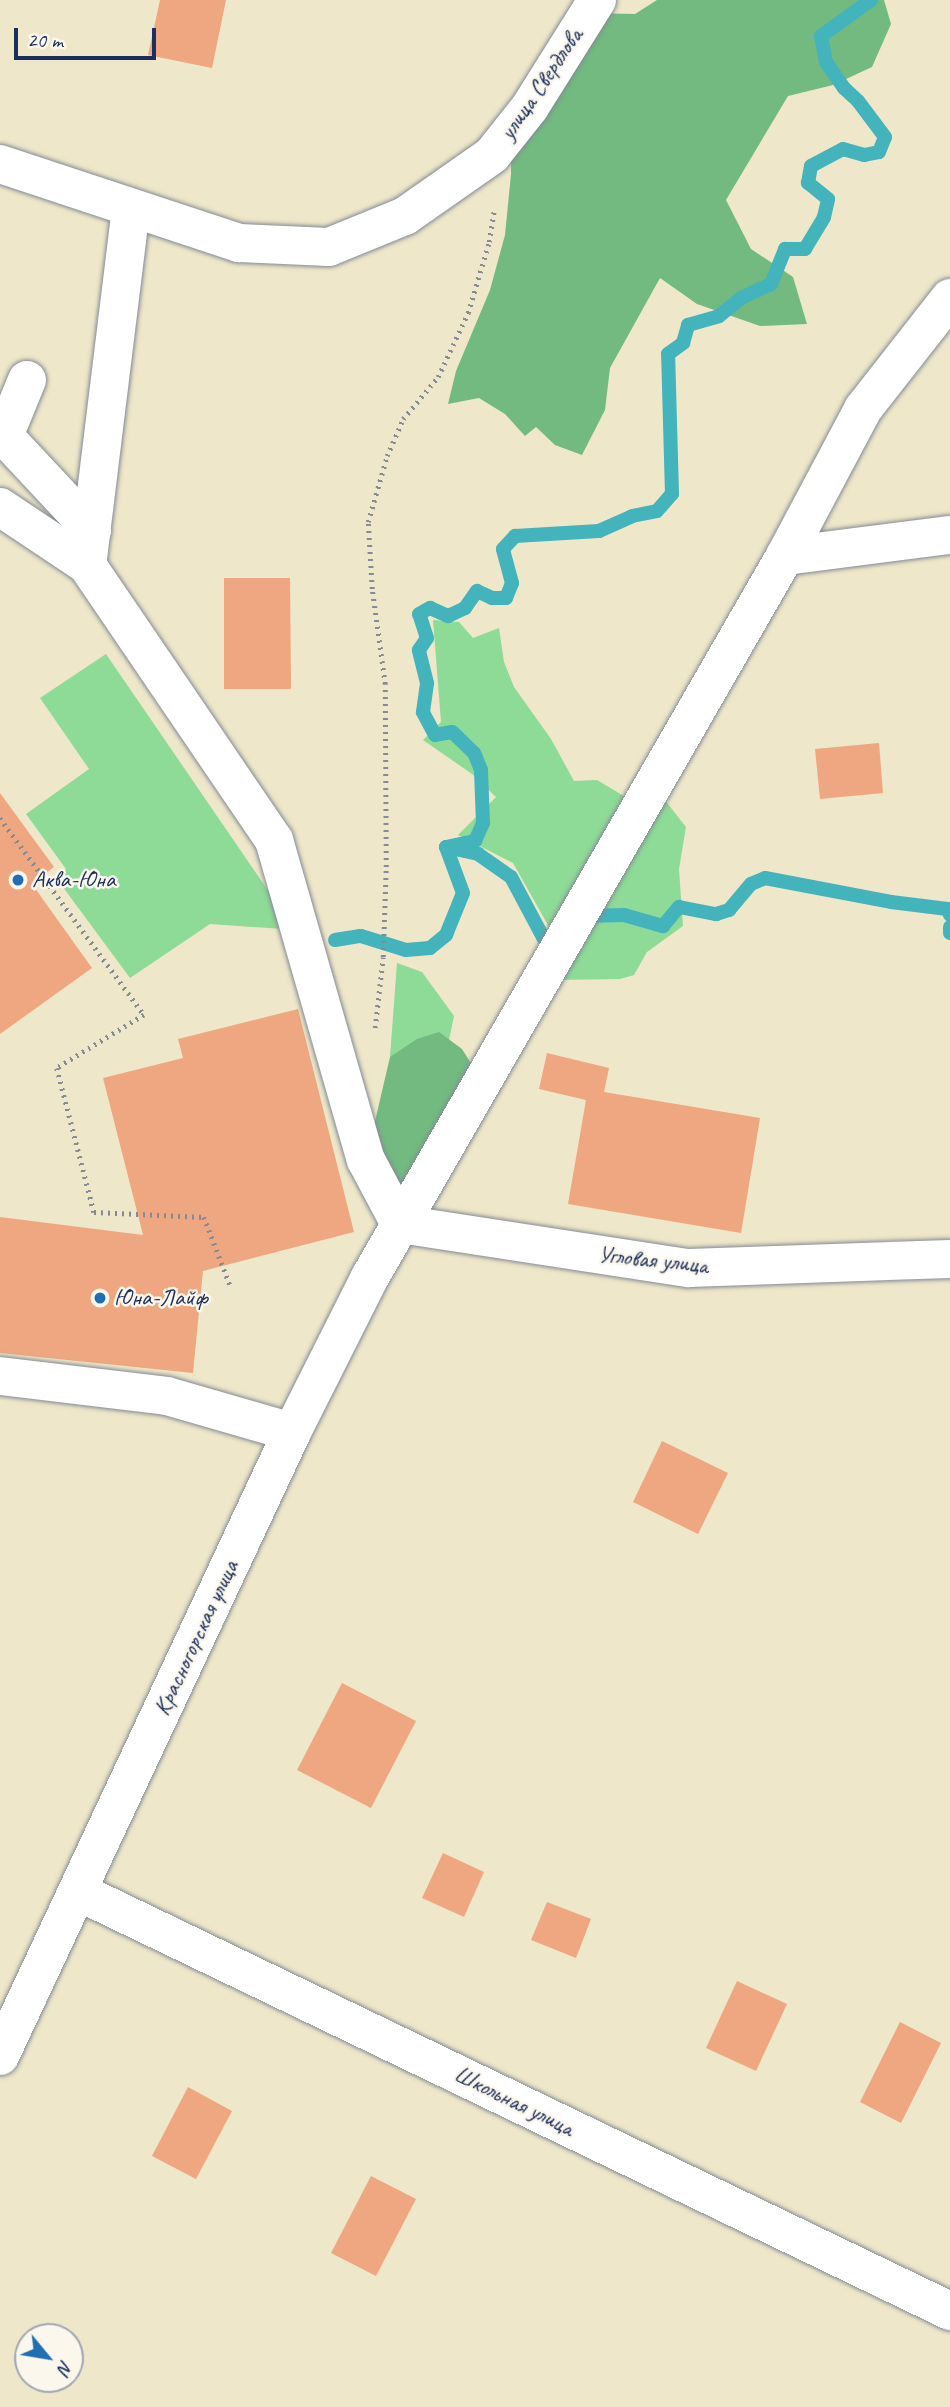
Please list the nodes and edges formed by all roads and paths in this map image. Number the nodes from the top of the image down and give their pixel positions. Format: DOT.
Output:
graph roads {
  1 [pos="597,0"];
  2 [pos="492,155"];
  3 [pos="0,164"];
  4 [pos="131,208"];
  5 [pos="950,298"];
  6 [pos="27,380"];
  7 [pos="0,508"];
  8 [pos="950,535"];
  9 [pos="90,547"];
  10 [pos="785,556"];
  11 [pos="0,818"];
  12 [pos="383,957"];
  13 [pos="400,1224"];
  14 [pos="950,1259"];
  15 [pos="230,1285"];
  16 [pos="0,1376"];
  17 [pos="292,1432"];
  18 [pos="79,1892"];
  19 [pos="0,2056"];
  20 [pos="950,2311"];
  1 -- 2 [label="street, улица Свердлова"];
  2 -- 4 [label="street, улица Свердлова"];
  2 -- 12 [label="path"];
  3 -- 4 [label="street, улица Свердлова"];
  4 -- 9 [label="street"];
  5 -- 10 [label="street, Красногорская улица"];
  6 -- 9 [label="street"];
  7 -- 9 [label="street"];
  8 -- 10 [label="street"];
  9 -- 13 [label="street"];
  10 -- 13 [label="street, Красногорская улица"];
  11 -- 15 [label="path"];
  13 -- 14 [label="street, Угловая улица"];
  13 -- 17 [label="street, Красногорская улица"];
  16 -- 17 [label="street"];
  17 -- 18 [label="street, Красногорская улица"];
  18 -- 19 [label="street, Красногорская улица"];
  18 -- 20 [label="street, Школьная улица"];
}
